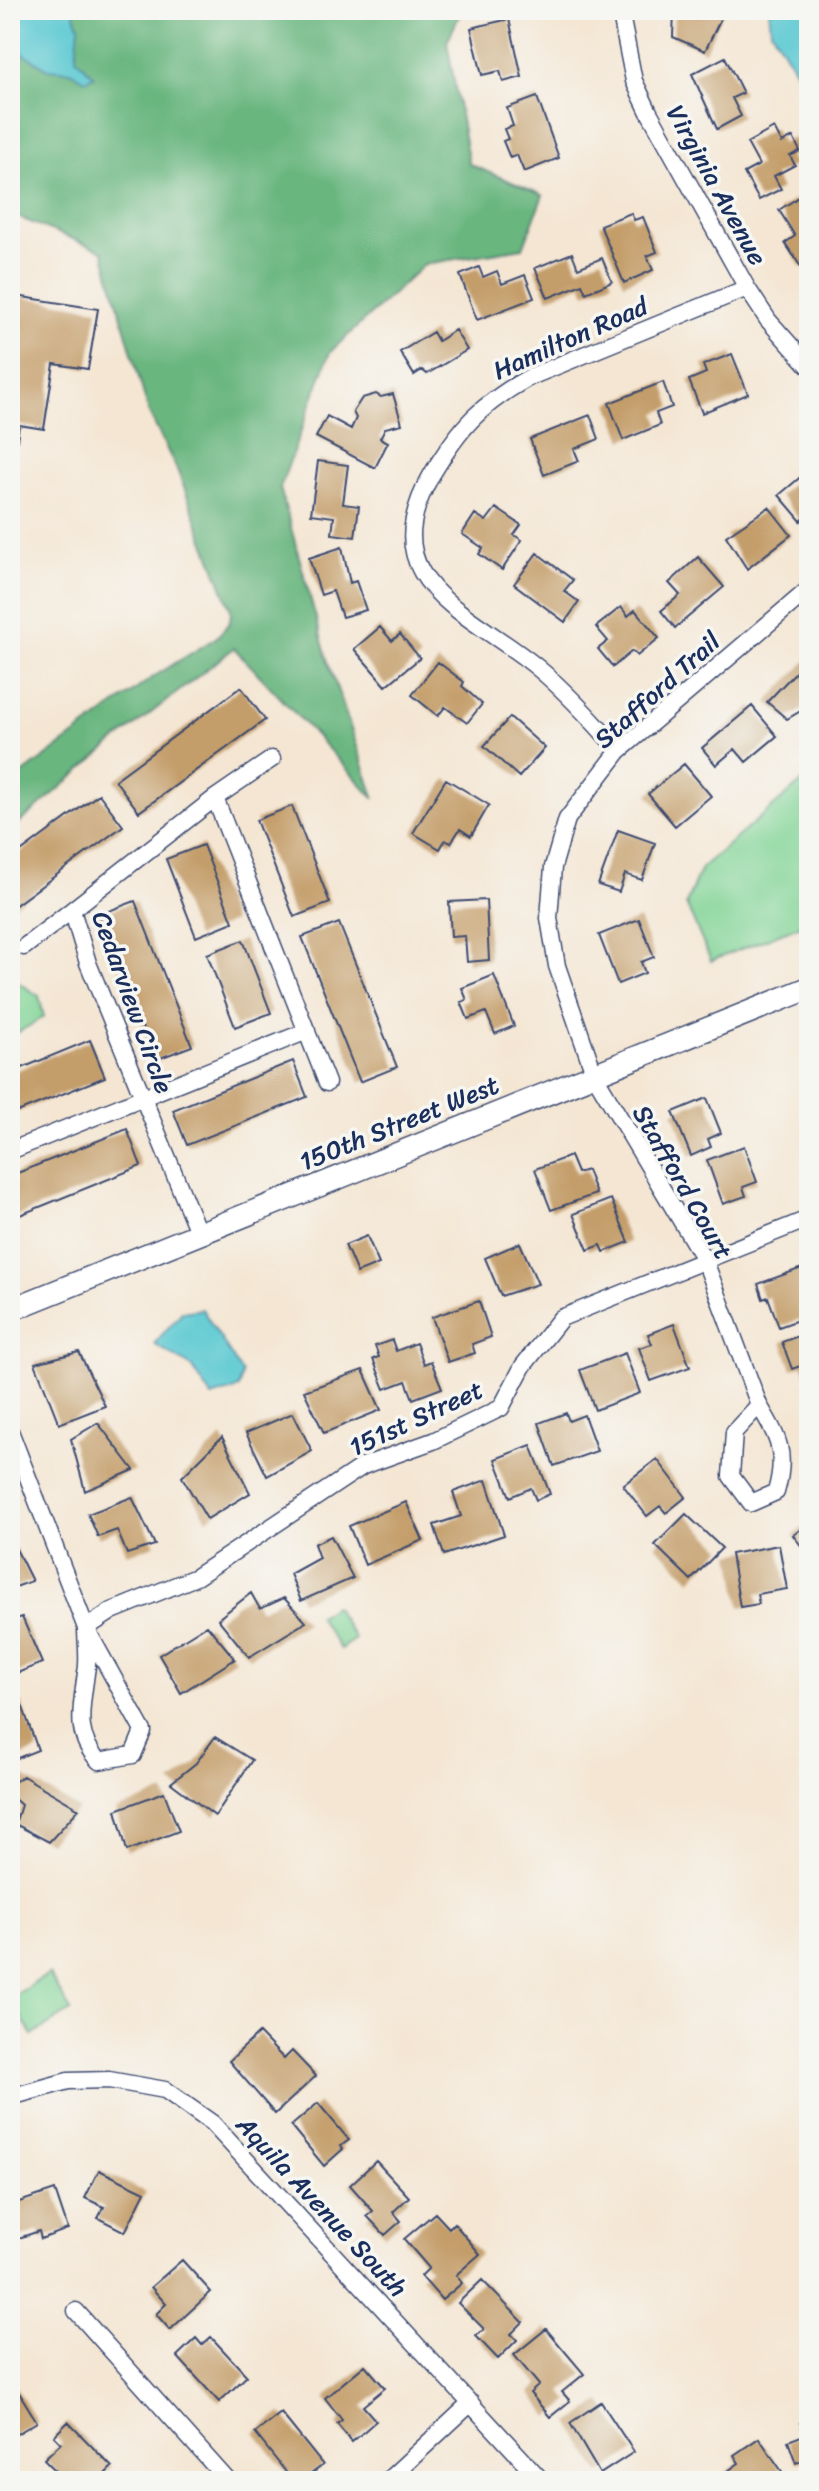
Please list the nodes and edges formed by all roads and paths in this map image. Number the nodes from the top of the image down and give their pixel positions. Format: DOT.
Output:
graph roads {
  1 [pos="620,10"];
  2 [pos="747,288"];
  3 [pos="809,366"];
  4 [pos="809,589"];
  5 [pos="619,751"];
  6 [pos="272,759"];
  7 [pos="215,798"];
  8 [pos="72,910"];
  9 [pos="24,947"];
  10 [pos="809,988"];
  11 [pos="307,1031"];
  12 [pos="595,1076"];
  13 [pos="327,1083"];
  14 [pos="141,1097"];
  15 [pos="10,1151"];
  16 [pos="808,1219"];
  17 [pos="198,1232"];
  18 [pos="705,1261"];
  19 [pos="10,1310"];
  20 [pos="759,1405"];
  21 [pos="10,1431"];
  22 [pos="86,1628"];
  23 [pos="10,2097"];
  24 [pos="76,2311"];
  25 [pos="471,2403"];
  26 [pos="228,2481"];
  27 [pos="387,2481"];
  28 [pos="542,2481"];
  1 -- 2 [label="street, Virginia Avenue"];
  2 -- 3 [label="street, Virginia Avenue"];
  2 -- 5 [label="street, Hamilton Road"];
  4 -- 5 [label="street, Stafford Trail"];
  5 -- 12 [label="street, Stafford Trail"];
  6 -- 7 [label="street, Cedarview Circle"];
  7 -- 8 [label="street, Cedarview Circle"];
  7 -- 11 [label="street"];
  8 -- 9 [label="street"];
  8 -- 14 [label="street, Cedarview Circle"];
  10 -- 12 [label="street, 150th Street West"];
  11 -- 13 [label="street"];
  11 -- 14 [label="street"];
  12 -- 17 [label="street, 150th Street West"];
  12 -- 18 [label="street, Stafford Court"];
  14 -- 15 [label="street"];
  14 -- 17 [label="street, Cedarview Circle"];
  16 -- 18 [label="street, 151st Street"];
  17 -- 19 [label="street, 150th Street West"];
  18 -- 20 [label="street, Stafford Court"];
  18 -- 22 [label="street, 151st Street"];
  20 -- 20 [label="street, Stafford Court"];
  21 -- 22 [label="street"];
  22 -- 22 [label="street"];
  23 -- 25 [label="street, Aquila Avenue South"];
  24 -- 26 [label="street"];
  25 -- 27 [label="street"];
  25 -- 28 [label="street, Aquila Avenue South"];
}
